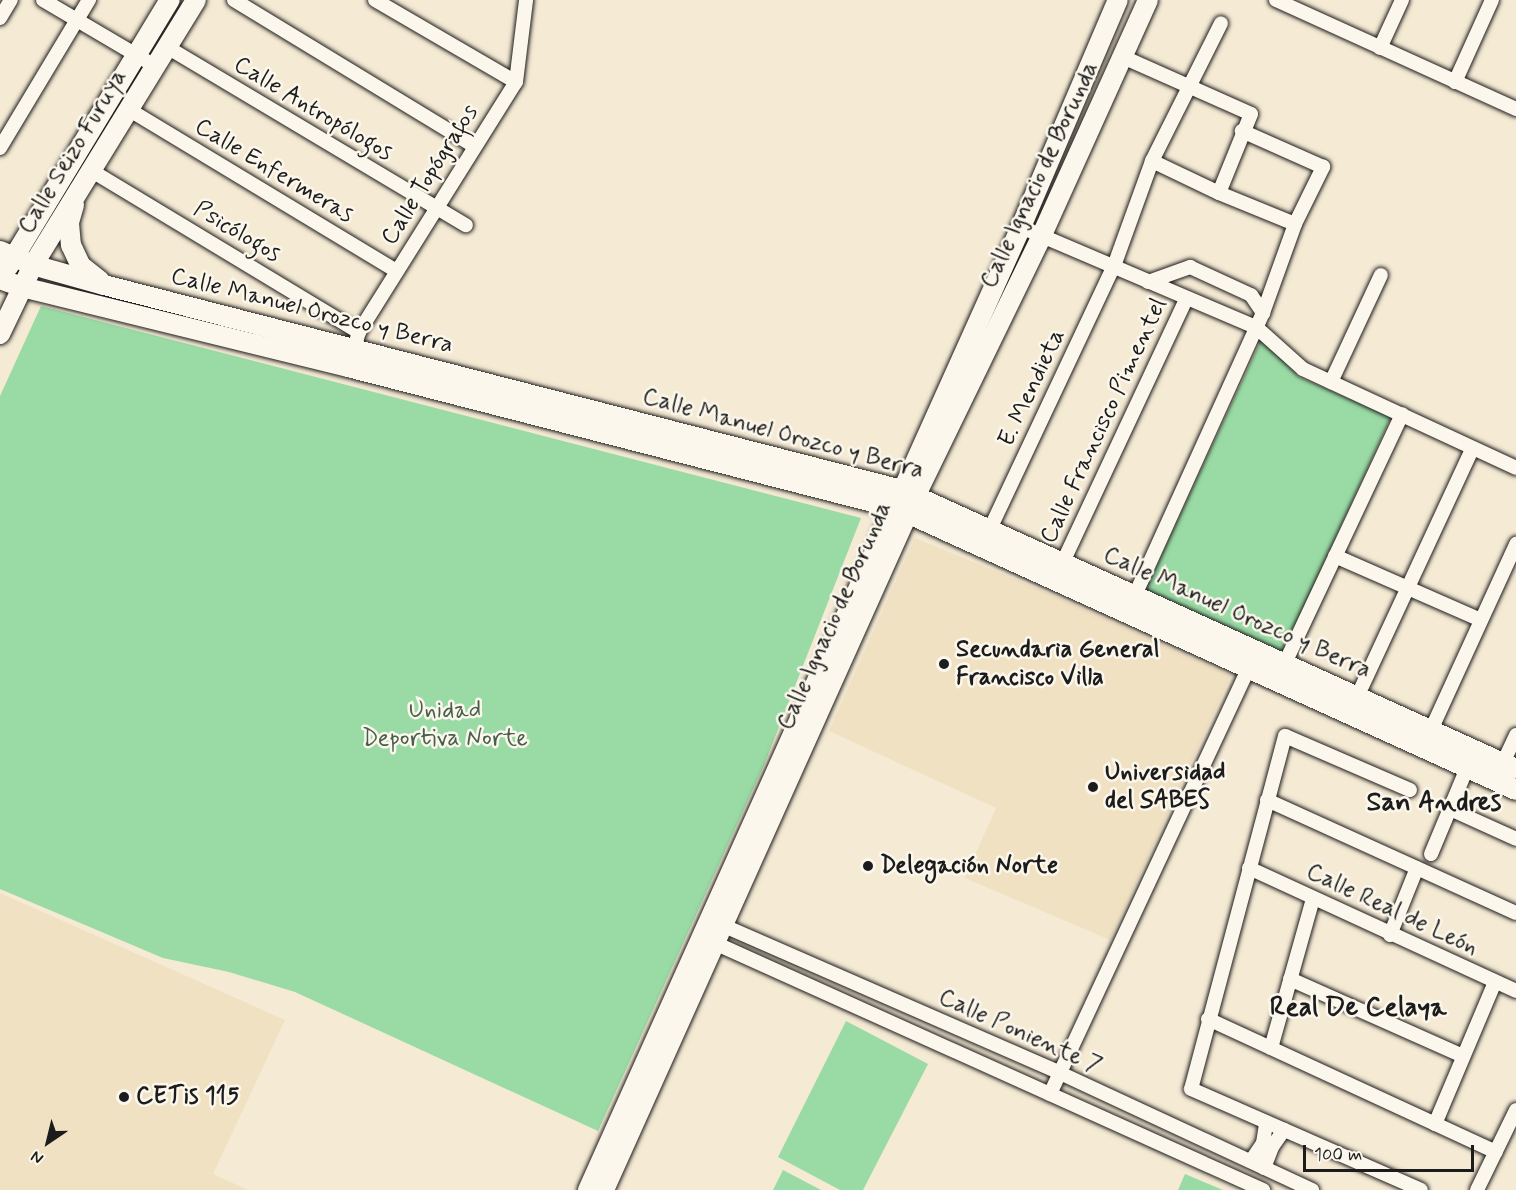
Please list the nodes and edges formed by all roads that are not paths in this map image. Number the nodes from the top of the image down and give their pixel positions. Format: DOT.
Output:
graph roads {
  1 [pos="11,0"];
  2 [pos="43,0"];
  3 [pos="88,0"];
  4 [pos="170,0"];
  5 [pos="196,0"];
  6 [pos="234,0"];
  7 [pos="375,0"];
  8 [pos="1118,0"];
  9 [pos="1148,0"];
  10 [pos="1276,0"];
  11 [pos="1313,0"];
  12 [pos="1402,0"];
  13 [pos="1492,0"];
  14 [pos="524,1"];
  15 [pos="1307,13"];
  16 [pos="0,18"];
  17 [pos="76,20"];
  18 [pos="1221,23"];
  19 [pos="167,47"];
  20 [pos="1380,48"];
  21 [pos="136,55"];
  22 [pos="1122,57"];
  23 [pos="155,66"];
  24 [pos="516,82"];
  25 [pos="1455,82"];
  26 [pos="1188,86"];
  27 [pos="128,109"];
  28 [pos="1516,109"];
  29 [pos="1242,131"];
  30 [pos="474,146"];
  31 [pos="0,148"];
  32 [pos="1152,161"];
  33 [pos="92,171"];
  34 [pos="1219,193"];
  35 [pos="77,194"];
  36 [pos="435,209"];
  37 [pos="1295,224"];
  38 [pos="466,225"];
  39 [pos="1021,227"];
  40 [pos="1041,237"];
  41 [pos="7,255"];
  42 [pos="33,266"];
  43 [pos="1114,266"];
  44 [pos="397,271"];
  45 [pos="1381,276"];
  46 [pos="0,280"];
  47 [pos="1148,282"];
  48 [pos="104,285"];
  49 [pos="22,287"];
  50 [pos="1186,299"];
  51 [pos="1263,313"];
  52 [pos="1256,327"];
  53 [pos="0,334"];
  54 [pos="357,340"];
  55 [pos="348,367"];
  56 [pos="1331,382"];
  57 [pos="1402,414"];
  58 [pos="1472,449"];
  59 [pos="1516,468"];
  60 [pos="906,501"];
  61 [pos="990,529"];
  62 [pos="1516,544"];
  63 [pos="1335,556"];
  64 [pos="1063,562"];
  65 [pos="1512,563"];
  66 [pos="1408,588"];
  67 [pos="1135,595"];
  68 [pos="1481,620"];
  69 [pos="1257,651"];
  70 [pos="1285,663"];
  71 [pos="1248,670"];
  72 [pos="1358,695"];
  73 [pos="1431,730"];
  74 [pos="1516,735"];
  75 [pos="1509,766"];
  76 [pos="1467,768"];
  77 [pos="1410,790"];
  78 [pos="1516,790"];
  79 [pos="1268,800"];
  80 [pos="1450,809"];
  81 [pos="1516,839"];
  82 [pos="1431,854"];
  83 [pos="1249,868"];
  84 [pos="1417,868"];
  85 [pos="1313,899"];
  86 [pos="1516,913"];
  87 [pos="712,931"];
  88 [pos="1390,935"];
  89 [pos="1290,980"];
  90 [pos="1495,982"];
  91 [pos="1516,991"];
  92 [pos="1208,1019"];
  93 [pos="1271,1048"];
  94 [pos="1463,1056"];
  95 [pos="1060,1073"];
  96 [pos="1050,1094"];
  97 [pos="1516,1110"];
  98 [pos="1266,1123"];
  99 [pos="1435,1124"];
  100 [pos="1284,1130"];
  101 [pos="1496,1152"];
  102 [pos="1251,1161"];
  103 [pos="1264,1168"];
  104 [pos="588,1190"];
  105 [pos="604,1190"];
  106 [pos="1263,1190"];
  107 [pos="1312,1190"];
  108 [pos="1421,1190"];
  109 [pos="1477,1190"];
  1 -- 16 [label="street"];
  2 -- 17 [label="street"];
  3 -- 17 [label="street"];
  4 -- 21 [label="street, Calle Seizo Furuya"];
  5 -- 19 [label="street, Calle Seizo Furuya"];
  6 -- 30 [label="street"];
  7 -- 24 [label="street"];
  8 -- 39 [label="street, Calle Ignacio de Borunda"];
  9 -- 22 [label="street, Calle Ignacio de Borunda"];
  10 -- 15 [label="street"];
  11 -- 15 [label="street"];
  12 -- 20 [label="street"];
  13 -- 25 [label="street"];
  14 -- 24 [label="street, Calle Topógrafos"];
  15 -- 20 [label="street"];
  17 -- 21 [label="street"];
  17 -- 31 [label="street"];
  18 -- 26 [label="street, E. Mendieta"];
  19 -- 23 [label="street, Calle Seizo Furuya"];
  19 -- 36 [label="street, Calle Antropólogos"];
  20 -- 25 [label="street"];
  21 -- 23 [label="street"];
  21 -- 41 [label="street, Calle Seizo Furuya"];
  22 -- 26 [label="street"];
  22 -- 40 [label="street, Calle Ignacio de Borunda"];
  23 -- 27 [label="street, Calle Seizo Furuya"];
  24 -- 30 [label="street, Calle Topógrafos"];
  25 -- 28 [label="street"];
  26 -- 29 [label="street"];
  26 -- 32 [label="street, E. Mendieta"];
  27 -- 33 [label="street, Calle Seizo Furuya"];
  27 -- 44 [label="street, Calle Enfermeras"];
  29 -- 34 [label="street"];
  29 -- 37 [label="street"];
  30 -- 36 [label="street, Calle Topógrafos"];
  32 -- 34 [label="street"];
  32 -- 43 [label="street, E. Mendieta"];
  33 -- 35 [label="street, Calle Seizo Furuya"];
  33 -- 54 [label="street, Psicólogos"];
  34 -- 37 [label="street"];
  35 -- 42 [label="street, Calle Seizo Furuya"];
  35 -- 48 [label="street"];
  36 -- 38 [label="street, Calle Antropólogos"];
  36 -- 44 [label="street, Calle Topógrafos"];
  37 -- 51 [label="street"];
  39 -- 40 [label="street"];
  39 -- 60 [label="street, Calle Ignacio de Borunda"];
  40 -- 43 [label="street"];
  40 -- 60 [label="street, Calle Ignacio de Borunda"];
  41 -- 42 [label="street, Calle Manuel Orozco y Berra"];
  41 -- 46 [label="street, Calle Seizo Furuya"];
  42 -- 48 [label="street, Calle Manuel Orozco y Berra"];
  42 -- 49 [label="street, Calle Seizo Furuya"];
  43 -- 47 [label="street"];
  43 -- 61 [label="street, E. Mendieta"];
  44 -- 54 [label="street, Calle Topógrafos"];
  45 -- 56 [label="street"];
  46 -- 49 [label="street, Calle Manuel Orozco y Berra"];
  47 -- 50 [label="street"];
  47 -- 51 [label="street"];
  48 -- 54 [label="street, Calle Manuel Orozco y Berra"];
  49 -- 53 [label="street, Calle Seizo Furuya"];
  49 -- 55 [label="street, Calle Manuel Orozco y Berra"];
  50 -- 52 [label="street"];
  50 -- 64 [label="street, Calle Francisco Pimentel"];
  51 -- 52 [label="street"];
  52 -- 56 [label="street"];
  52 -- 67 [label="street"];
  54 -- 55 [label="street, Calle Topógrafos"];
  54 -- 60 [label="street, Calle Manuel Orozco y Berra"];
  55 -- 60 [label="street, Calle Manuel Orozco y Berra"];
  56 -- 57 [label="street"];
  57 -- 58 [label="street"];
  57 -- 63 [label="street"];
  58 -- 59 [label="street"];
  58 -- 66 [label="street"];
  60 -- 61 [label="street, Calle Manuel Orozco y Berra"];
  60 -- 71 [label="street, Calle Manuel Orozco y Berra"];
  60 -- 87 [label="street, Calle Ignacio de Borunda"];
  61 -- 64 [label="street, Calle Manuel Orozco y Berra"];
  62 -- 65 [label="street"];
  63 -- 66 [label="street"];
  63 -- 70 [label="street"];
  64 -- 67 [label="street, Calle Manuel Orozco y Berra"];
  65 -- 68 [label="street"];
  66 -- 68 [label="street"];
  66 -- 72 [label="street"];
  67 -- 69 [label="street, Calle Manuel Orozco y Berra"];
  68 -- 73 [label="street"];
  69 -- 70 [label="street, Calle Manuel Orozco y Berra"];
  69 -- 71 [label="street"];
  70 -- 72 [label="street, Calle Manuel Orozco y Berra"];
  71 -- 76 [label="street, Calle Manuel Orozco y Berra"];
  71 -- 95 [label="street"];
  72 -- 73 [label="street, Calle Manuel Orozco y Berra"];
  73 -- 75 [label="street, Calle Manuel Orozco y Berra"];
  74 -- 75 [label="street"];
  76 -- 78 [label="street, Calle Manuel Orozco y Berra"];
  76 -- 80 [label="street"];
  77 -- 79 [label="street"];
  79 -- 83 [label="street"];
  79 -- 84 [label="street"];
  80 -- 81 [label="street"];
  80 -- 82 [label="street"];
  83 -- 85 [label="street, Calle Real de León"];
  83 -- 92 [label="street"];
  84 -- 86 [label="street"];
  84 -- 88 [label="street"];
  85 -- 88 [label="street, Calle Real de León"];
  85 -- 89 [label="street"];
  87 -- 95 [label="street, Calle Poniente 7"];
  87 -- 96 [label="street, Calle Poniente 7"];
  87 -- 104 [label="street, Calle Ignacio de Borunda"];
  87 -- 105 [label="street, Calle Ignacio de Borunda"];
  88 -- 90 [label="street, Calle Real de León"];
  89 -- 93 [label="street"];
  89 -- 94 [label="street"];
  90 -- 91 [label="street, Calle Real de León"];
  90 -- 94 [label="street"];
  92 -- 93 [label="street"];
  92 -- 98 [label="street"];
  93 -- 99 [label="street"];
  94 -- 99 [label="street"];
  95 -- 96 [label="street"];
  95 -- 102 [label="street, Calle Poniente 7"];
  96 -- 106 [label="street, Calle Poniente 7"];
  97 -- 101 [label="street"];
  98 -- 100 [label="street"];
  98 -- 102 [label="street"];
  99 -- 101 [label="street"];
  100 -- 103 [label="street"];
  100 -- 108 [label="street"];
  101 -- 109 [label="street"];
  102 -- 103 [label="street, Calle Poniente 7"];
  103 -- 107 [label="street, Calle Poniente 7"];
}
